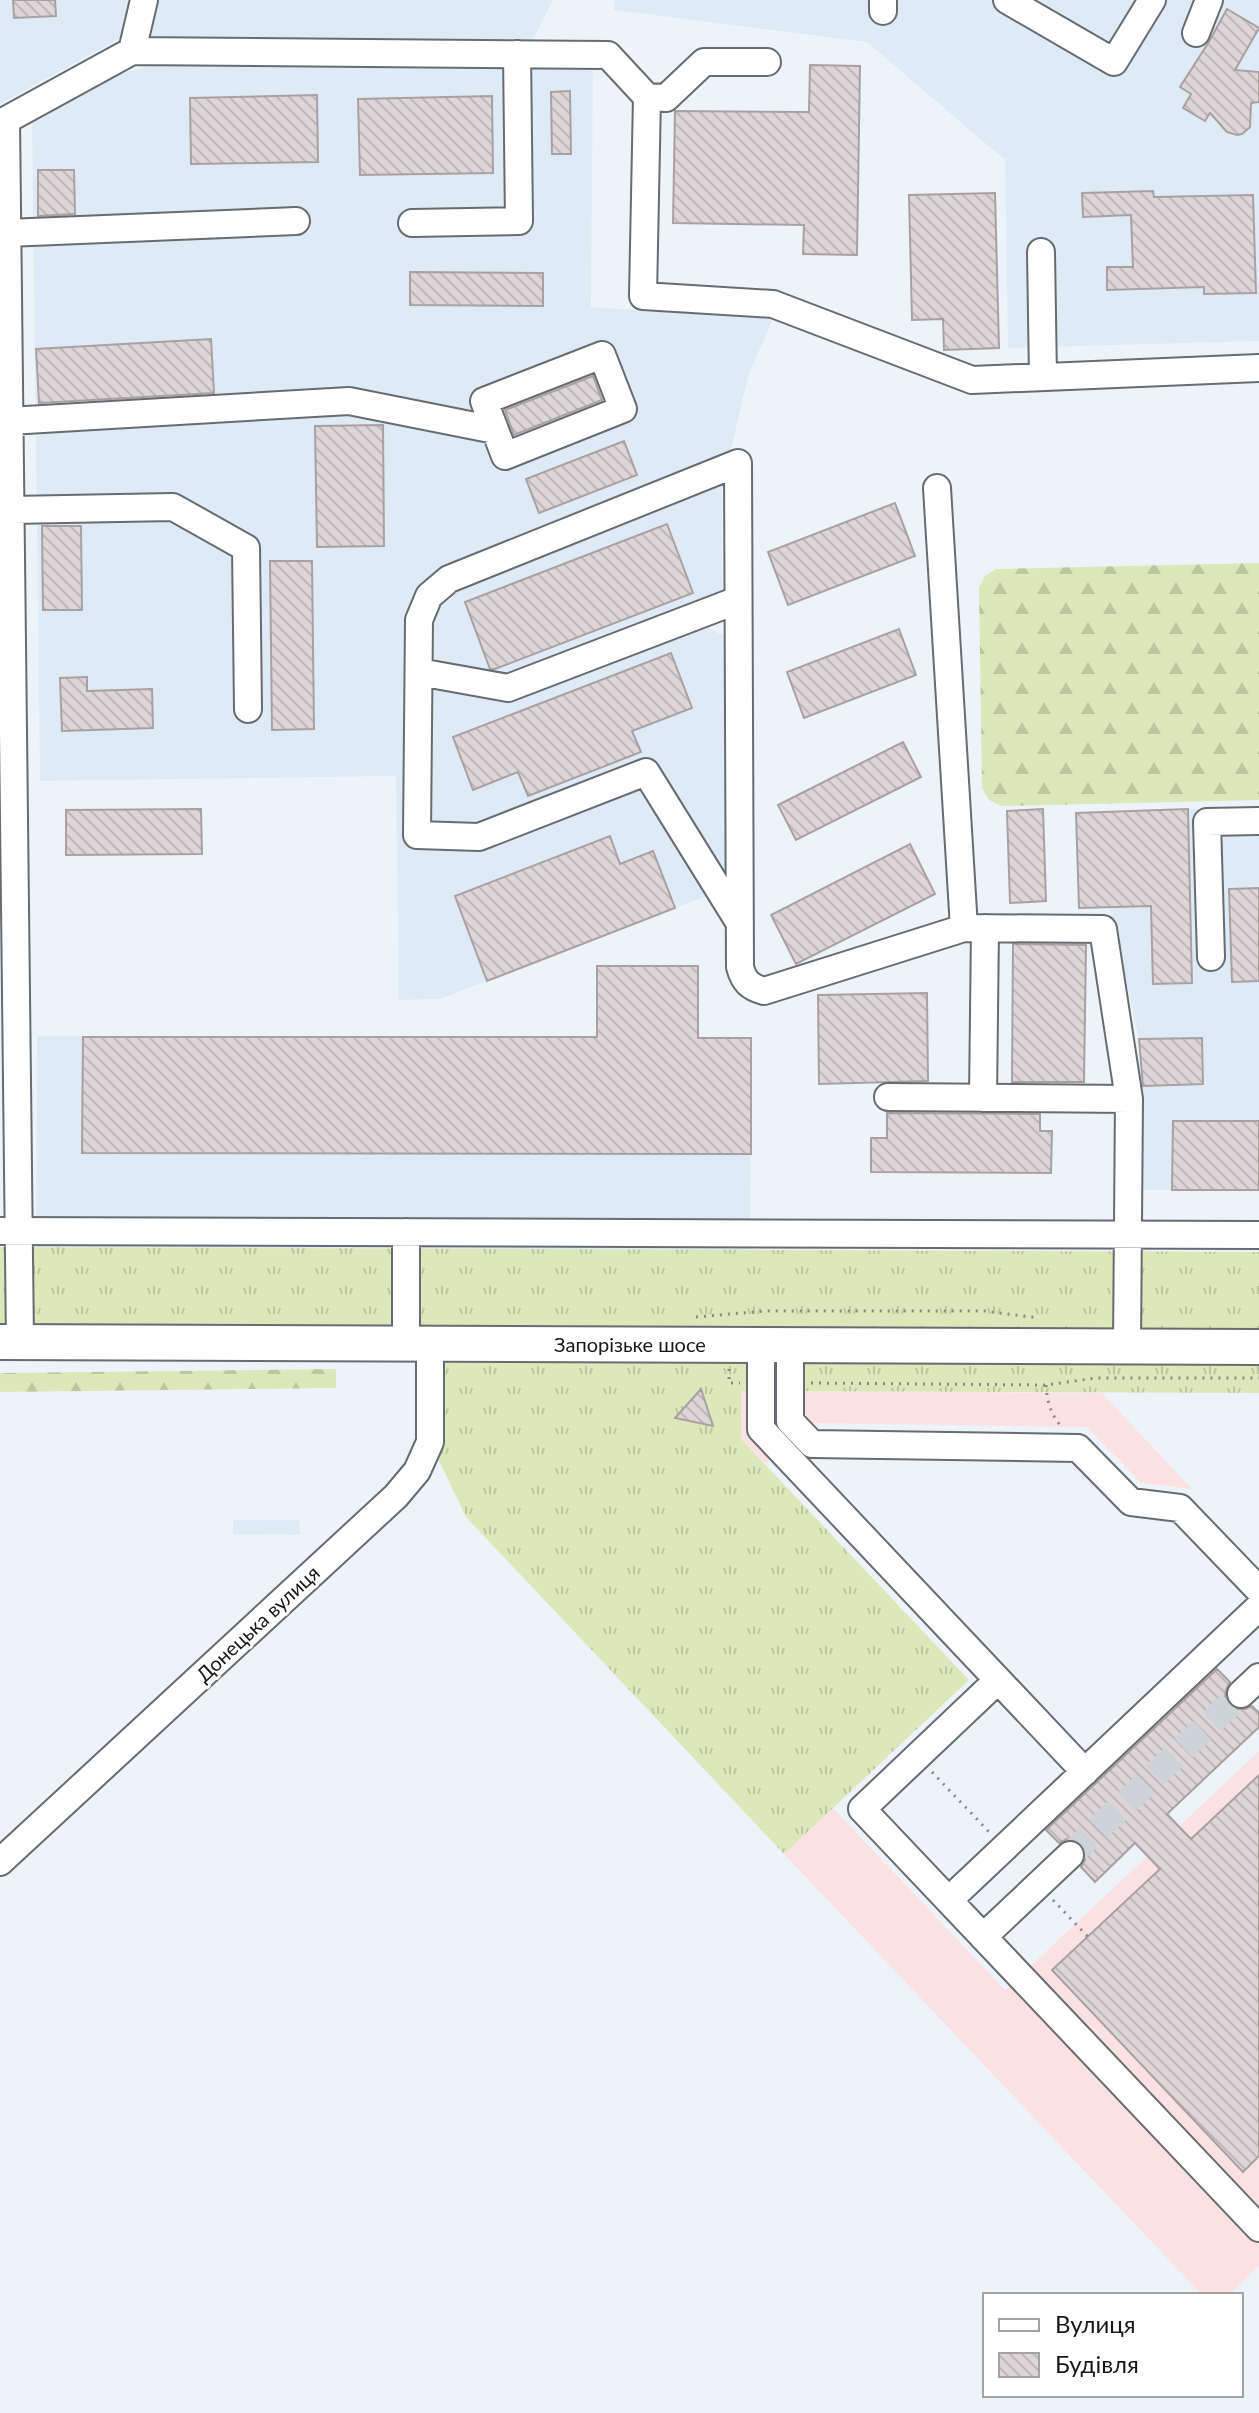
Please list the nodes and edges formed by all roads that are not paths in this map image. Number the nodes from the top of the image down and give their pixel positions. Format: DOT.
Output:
graph roads {
  1 [pos="144,0"];
  2 [pos="1007,0"];
  3 [pos="1152,0"];
  4 [pos="1209,0"];
  5 [pos="1196,33"];
  6 [pos="132,51"];
  7 [pos="517,54"];
  8 [pos="767,62"];
  9 [pos="647,97"];
  10 [pos="296,221"];
  11 [pos="412,223"];
  12 [pos="7,233"];
  13 [pos="1041,252"];
  14 [pos="1259,368"];
  15 [pos="1043,377"];
  16 [pos="9,421"];
  17 [pos="495,430"];
  18 [pos="937,488"];
  19 [pos="11,510"];
  20 [pos="738,600"];
  21 [pos="419,672"];
  22 [pos="248,709"];
  23 [pos="7,790"];
  24 [pos="1259,821"];
  25 [pos="7,871"];
  26 [pos="739,922"];
  27 [pos="974,928"];
  28 [pos="1211,957"];
  29 [pos="888,1097"];
  30 [pos="983,1098"];
  31 [pos="1129,1099"];
  32 [pos="10,1231"];
  33 [pos="406,1232"];
  34 [pos="1128,1234"];
  35 [pos="1259,1235"];
  36 [pos="10,1342"];
  37 [pos="418,1344"];
  38 [pos="776,1345"];
  39 [pos="1127,1346"];
  40 [pos="1259,1347"];
  41 [pos="812,1444"];
  42 [pos="793,1463"];
  43 [pos="1259,1590"];
  44 [pos="1259,1607"];
  45 [pos="998,1680"];
  46 [pos="1085,1772"];
  47 [pos="1070,1855"];
  48 [pos="0,1862"];
  49 [pos="949,1900"];
  50 [pos="983,1937"];
  51 [pos="1259,2228"];
  1 -- 6 [label="street"];
  2 -- 3 [label="street"];
  4 -- 5 [label="street"];
  6 -- 7 [label="street"];
  6 -- 12 [label="street"];
  7 -- 9 [label="street"];
  7 -- 11 [label="street"];
  8 -- 9 [label="street"];
  9 -- 15 [label="street"];
  10 -- 12 [label="street"];
  12 -- 16 [label="street"];
  13 -- 15 [label="street"];
  14 -- 15 [label="street"];
  16 -- 17 [label="street"];
  16 -- 19 [label="street"];
  17 -- 17 [label="street"];
  18 -- 27 [label="street"];
  19 -- 22 [label="street"];
  19 -- 23 [label="street"];
  20 -- 21 [label="street"];
  20 -- 21 [label="street"];
  20 -- 26 [label="street"];
  21 -- 26 [label="street"];
  23 -- 25 [label="street"];
  24 -- 28 [label="street"];
  25 -- 32 [label="street"];
  26 -- 27 [label="street"];
  27 -- 30 [label="street"];
  27 -- 31 [label="street"];
  29 -- 30 [label="street"];
  30 -- 31 [label="street"];
  31 -- 34 [label="street"];
  32 -- 33 [label="street"];
  32 -- 36 [label="street"];
  33 -- 34 [label="street"];
  33 -- 37 [label="street, Донецька вулиця"];
  34 -- 35 [label="street"];
  34 -- 39 [label="street"];
  36 -- 37 [label="main road, Запорізьке шосе"];
  37 -- 38 [label="main road, Запорізьке шосе"];
  37 -- 48 [label="street, Донецька вулиця"];
  38 -- 39 [label="main road, Запорізьке шосе"];
  38 -- 41 [label="street"];
  38 -- 42 [label="street"];
  39 -- 40 [label="main road, Запорізьке шосе"];
  41 -- 42 [label="street"];
  41 -- 43 [label="street"];
  42 -- 45 [label="street"];
  44 -- 46 [label="street"];
  45 -- 46 [label="street"];
  45 -- 49 [label="street"];
  46 -- 49 [label="street"];
  47 -- 50 [label="street"];
  49 -- 50 [label="street"];
  50 -- 51 [label="street"];
}
